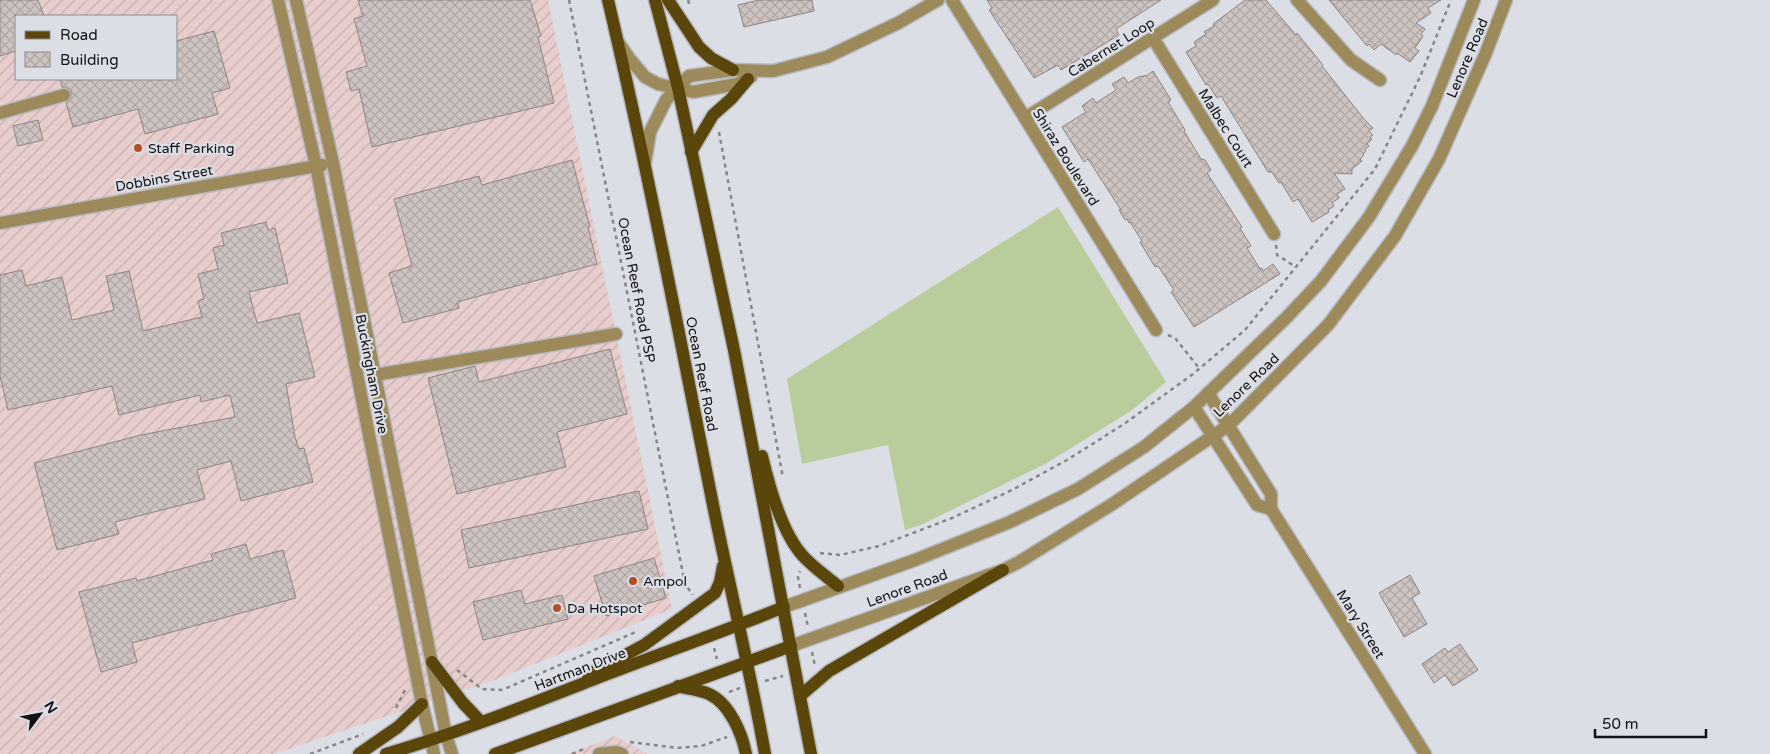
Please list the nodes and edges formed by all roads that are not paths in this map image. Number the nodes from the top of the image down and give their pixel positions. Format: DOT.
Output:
graph roads {
  1 [pos="278,0"];
  2 [pos="296,0"];
  3 [pos="608,0"];
  4 [pos="655,0"];
  5 [pos="668,0"];
  6 [pos="938,0"];
  7 [pos="952,0"];
  8 [pos="1213,0"];
  9 [pos="1298,0"];
  10 [pos="1474,0"];
  11 [pos="1506,0"];
  12 [pos="1153,38"];
  13 [pos="617,40"];
  14 [pos="733,70"];
  15 [pos="762,72"];
  16 [pos="748,79"];
  17 [pos="1380,80"];
  18 [pos="678,88"];
  19 [pos="64,96"];
  20 [pos="0,113"];
  21 [pos="1025,118"];
  22 [pos="692,152"];
  23 [pos="333,163"];
  24 [pos="645,164"];
  25 [pos="316,166"];
  26 [pos="0,223"];
  27 [pos="1274,234"];
  28 [pos="1156,330"];
  29 [pos="616,334"];
  30 [pos="734,350"];
  31 [pos="375,375"];
  32 [pos="1208,393"];
  33 [pos="1194,407"];
  34 [pos="1229,425"];
  35 [pos="1213,435"];
  36 [pos="1271,509"];
  37 [pos="724,558"];
  38 [pos="1003,570"];
  39 [pos="838,586"];
  40 [pos="784,607"];
  41 [pos="738,625"];
  42 [pos="791,646"];
  43 [pos="432,662"];
  44 [pos="748,662"];
  45 [pos="678,686"];
  46 [pos="800,696"];
  47 [pos="542,700"];
  48 [pos="422,704"];
  49 [pos="481,722"];
  50 [pos="446,735"];
  51 [pos="430,741"];
  52 [pos="623,748"];
  53 [pos="594,750"];
  54 [pos="360,754"];
  55 [pos="386,754"];
  56 [pos="434,754"];
  57 [pos="452,754"];
  58 [pos="495,754"];
  59 [pos="746,754"];
  60 [pos="765,754"];
  61 [pos="811,754"];
  62 [pos="1425,754"];
  1 -- 25 [label="street, Buckingham Drive"];
  2 -- 23 [label="street, Buckingham Drive"];
  3 -- 13 [label="main road, Ocean Reef Road"];
  4 -- 18 [label="main road"];
  5 -- 14 [label="main road"];
  6 -- 15 [label="street"];
  7 -- 21 [label="street, Shiraz Boulevard"];
  8 -- 12 [label="street, Cabernet Loop"];
  9 -- 17 [label="street"];
  10 -- 32 [label="street, Lenore Road"];
  11 -- 34 [label="street, Lenore Road"];
  12 -- 21 [label="street, Cabernet Loop"];
  12 -- 27 [label="street, Malbec Court"];
  13 -- 18 [label="street"];
  13 -- 24 [label="main road, Ocean Reef Road"];
  14 -- 15 [label="street"];
  14 -- 18 [label="street"];
  15 -- 16 [label="street"];
  16 -- 18 [label="street"];
  16 -- 22 [label="main road"];
  18 -- 22 [label="main road"];
  18 -- 24 [label="street"];
  19 -- 20 [label="street"];
  21 -- 28 [label="street, Shiraz Boulevard"];
  22 -- 30 [label="main road"];
  23 -- 25 [label="street, Dobbins Street"];
  23 -- 31 [label="street, Buckingham Drive"];
  24 -- 37 [label="main road, Ocean Reef Road"];
  25 -- 26 [label="street, Dobbins Street"];
  25 -- 48 [label="street, Buckingham Drive"];
  29 -- 31 [label="street"];
  30 -- 39 [label="main road"];
  30 -- 40 [label="main road"];
  31 -- 43 [label="street, Buckingham Drive"];
  32 -- 33 [label="street, Lenore Road"];
  32 -- 34 [label="street, Mary Street"];
  33 -- 35 [label="street, Mary Street"];
  33 -- 39 [label="street, Lenore Road"];
  34 -- 35 [label="street, Lenore Road"];
  34 -- 36 [label="street, Mary Street"];
  35 -- 36 [label="street, Mary Street"];
  35 -- 38 [label="street, Lenore Road"];
  36 -- 62 [label="street, Mary Street"];
  37 -- 41 [label="main road, Ocean Reef Road"];
  37 -- 47 [label="main road"];
  38 -- 42 [label="street, Lenore Road"];
  38 -- 46 [label="main road"];
  39 -- 40 [label="street, Lenore Road"];
  40 -- 41 [label="main road, Hartman Drive"];
  40 -- 42 [label="main road"];
  41 -- 44 [label="main road, Ocean Reef Road"];
  41 -- 47 [label="main road, Hartman Drive"];
  42 -- 44 [label="main road"];
  42 -- 46 [label="main road"];
  43 -- 49 [label="main road"];
  43 -- 50 [label="street, Buckingham Drive"];
  44 -- 45 [label="main road"];
  44 -- 60 [label="main road, Ocean Reef Road"];
  45 -- 58 [label="main road"];
  45 -- 59 [label="main road"];
  46 -- 61 [label="main road"];
  47 -- 49 [label="main road, Hartman Drive"];
  48 -- 51 [label="street, Buckingham Drive"];
  48 -- 54 [label="main road"];
  49 -- 50 [label="main road, Hartman Drive"];
  50 -- 51 [label="main road, Hartman Drive"];
  50 -- 57 [label="street, Buckingham Drive"];
  51 -- 55 [label="main road, Hartman Drive"];
  51 -- 56 [label="street, Buckingham Drive"];
  52 -- 53 [label="street"];
}
